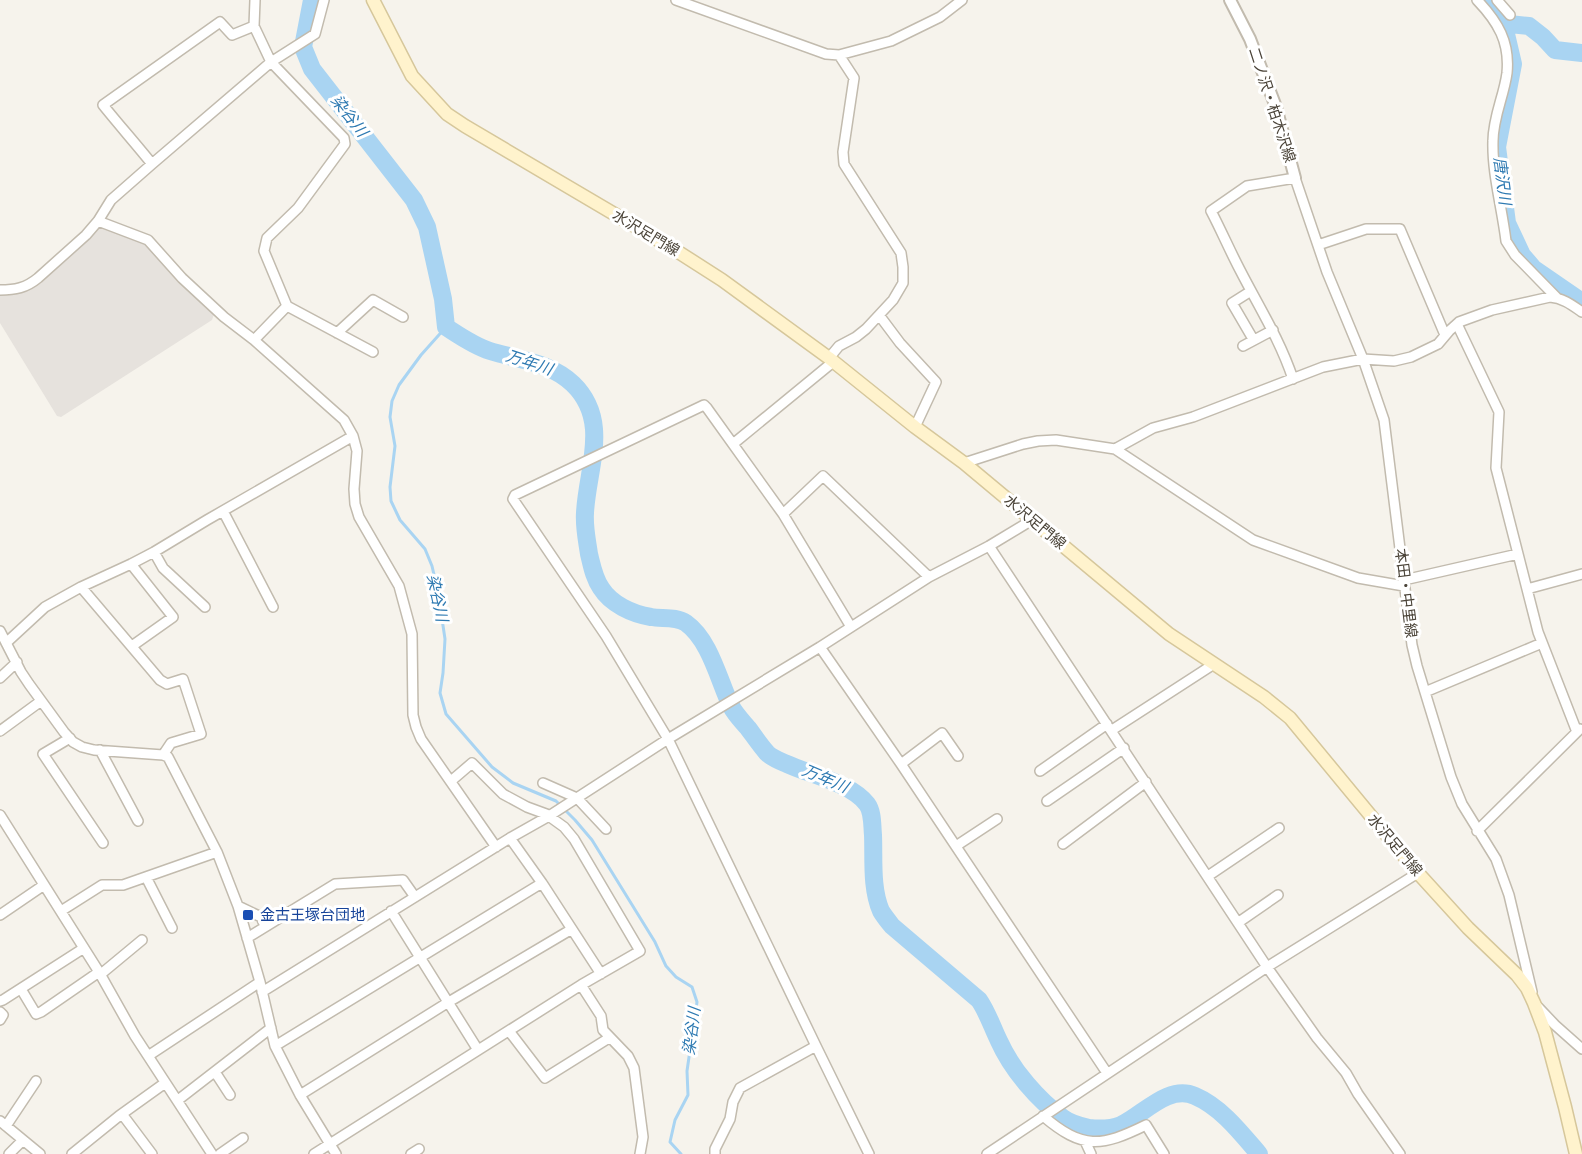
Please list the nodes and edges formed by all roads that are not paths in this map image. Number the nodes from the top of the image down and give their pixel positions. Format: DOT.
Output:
graph roads {
  1 [pos="255,0"];
  2 [pos="324,0"];
  3 [pos="373,0"];
  4 [pos="676,0"];
  5 [pos="962,0"];
  6 [pos="1230,0"];
  7 [pos="1477,0"];
  8 [pos="1497,0"];
  9 [pos="1510,15"];
  10 [pos="254,26"];
  11 [pos="839,55"];
  12 [pos="272,62"];
  13 [pos="152,164"];
  14 [pos="1295,178"];
  15 [pos="98,221"];
  16 [pos="1318,245"];
  17 [pos="0,290"];
  18 [pos="1251,291"];
  19 [pos="1557,298"];
  20 [pos="287,306"];
  21 [pos="1582,312"];
  22 [pos="879,315"];
  23 [pos="404,317"];
  24 [pos="1457,324"];
  25 [pos="1273,330"];
  26 [pos="337,333"];
  27 [pos="1445,335"];
  28 [pos="1253,339"];
  29 [pos="254,340"];
  30 [pos="1243,345"];
  31 [pos="373,352"];
  32 [pos="1363,359"];
  33 [pos="831,360"];
  34 [pos="1293,380"];
  35 [pos="915,427"];
  36 [pos="353,436"];
  37 [pos="733,444"];
  38 [pos="1115,449"];
  39 [pos="964,463"];
  40 [pos="223,511"];
  41 [pos="783,514"];
  42 [pos="1032,520"];
  43 [pos="989,546"];
  44 [pos="154,552"];
  45 [pos="1518,554"];
  46 [pos="131,564"];
  47 [pos="1582,574"];
  48 [pos="929,578"];
  49 [pos="1404,583"];
  50 [pos="81,586"];
  51 [pos="1527,589"];
  52 [pos="206,607"];
  53 [pos="273,607"];
  54 [pos="851,627"];
  55 [pos="0,631"];
  56 [pos="6,643"];
  57 [pos="1542,643"];
  58 [pos="132,646"];
  59 [pos="820,647"];
  60 [pos="17,662"];
  61 [pos="1214,664"];
  62 [pos="0,678"];
  63 [pos="1425,692"];
  64 [pos="41,701"];
  65 [pos="1109,727"];
  66 [pos="1580,730"];
  67 [pos="0,731"];
  68 [pos="70,738"];
  69 [pos="668,739"];
  70 [pos="1124,748"];
  71 [pos="100,750"];
  72 [pos="162,755"];
  73 [pos="958,756"];
  74 [pos="901,764"];
  75 [pos="1040,771"];
  76 [pos="452,780"];
  77 [pos="1146,782"];
  78 [pos="543,783"];
  79 [pos="572,801"];
  80 [pos="1047,801"];
  81 [pos="553,813"];
  82 [pos="0,815"];
  83 [pos="997,819"];
  84 [pos="138,821"];
  85 [pos="1279,828"];
  86 [pos="606,829"];
  87 [pos="1477,831"];
  88 [pos="510,838"];
  89 [pos="103,843"];
  90 [pos="1063,844"];
  91 [pos="956,846"];
  92 [pos="496,847"];
  93 [pos="217,852"];
  94 [pos="1418,873"];
  95 [pos="1208,876"];
  96 [pos="146,877"];
  97 [pos="542,883"];
  98 [pos="44,885"];
  99 [pos="1278,895"];
  100 [pos="415,897"];
  101 [pos="238,906"];
  102 [pos="61,911"];
  103 [pos="391,911"];
  104 [pos="0,915"];
  105 [pos="1239,922"];
  106 [pos="265,926"];
  107 [pos="172,928"];
  108 [pos="572,928"];
  109 [pos="247,938"];
  110 [pos="142,940"];
  111 [pos="84,948"];
  112 [pos="421,958"];
  113 [pos="1268,967"];
  114 [pos="100,973"];
  115 [pos="601,974"];
  116 [pos="581,985"];
  117 [pos="261,987"];
  118 [pos="21,989"];
  119 [pos="0,1000"];
  120 [pos="447,1003"];
  121 [pos="1534,1003"];
  122 [pos="0,1012"];
  123 [pos="0,1020"];
  124 [pos="271,1028"];
  125 [pos="509,1030"];
  126 [pos="609,1038"];
  127 [pos="275,1046"];
  128 [pos="816,1046"];
  129 [pos="1582,1049"];
  130 [pos="478,1050"];
  131 [pos="148,1056"];
  132 [pos="214,1072"];
  133 [pos="1107,1073"];
  134 [pos="36,1081"];
  135 [pos="165,1083"];
  136 [pos="230,1095"];
  137 [pos="300,1095"];
  138 [pos="178,1100"];
  139 [pos="122,1114"];
  140 [pos="1043,1116"];
  141 [pos="3,1124"];
  142 [pos="243,1138"];
  143 [pos="23,1140"];
  144 [pos="1085,1141"];
  145 [pos="329,1143"];
  146 [pos="420,1149"];
  147 [pos="9,1154"];
  148 [pos="40,1154"];
  149 [pos="72,1154"];
  150 [pos="152,1154"];
  151 [pos="212,1154"];
  152 [pos="220,1154"];
  153 [pos="314,1154"];
  154 [pos="336,1154"];
  155 [pos="411,1154"];
  156 [pos="640,1154"];
  157 [pos="715,1154"];
  158 [pos="869,1154"];
  159 [pos="987,1154"];
  160 [pos="1091,1154"];
  161 [pos="1164,1154"];
  162 [pos="1400,1154"];
  163 [pos="1576,1154"];
  1 -- 10 [label="street"];
  2 -- 12 [label="street"];
  3 -- 33 [label="main road, 水沢足門線"];
  4 -- 11 [label="street"];
  5 -- 11 [label="street"];
  6 -- 14 [label="street, 二ノ沢・柏木沢線"];
  7 -- 19 [label="street"];
  8 -- 9 [label="street"];
  10 -- 12 [label="street"];
  10 -- 13 [label="street"];
  11 -- 22 [label="street"];
  12 -- 13 [label="street"];
  12 -- 20 [label="street"];
  13 -- 15 [label="street"];
  14 -- 16 [label="street, 本田・中里線"];
  14 -- 18 [label="street"];
  15 -- 17 [label="street"];
  15 -- 29 [label="street"];
  16 -- 27 [label="street"];
  16 -- 32 [label="street, 本田・中里線"];
  18 -- 25 [label="street"];
  18 -- 28 [label="street"];
  19 -- 21 [label="street"];
  19 -- 24 [label="street"];
  20 -- 26 [label="street"];
  20 -- 29 [label="street"];
  22 -- 33 [label="street"];
  22 -- 35 [label="street"];
  23 -- 26 [label="street"];
  24 -- 27 [label="street"];
  24 -- 45 [label="street"];
  25 -- 28 [label="street"];
  25 -- 34 [label="street"];
  26 -- 31 [label="street"];
  27 -- 32 [label="street"];
  28 -- 30 [label="street"];
  29 -- 36 [label="street"];
  32 -- 34 [label="street"];
  32 -- 49 [label="street, 本田・中里線"];
  33 -- 35 [label="main road, 水沢足門線"];
  33 -- 37 [label="street"];
  34 -- 38 [label="street"];
  35 -- 39 [label="main road, 水沢足門線"];
  36 -- 40 [label="street"];
  36 -- 76 [label="street"];
  37 -- 41 [label="street"];
  37 -- 69 [label="street"];
  38 -- 39 [label="street"];
  38 -- 49 [label="street"];
  39 -- 42 [label="main road, 水沢足門線"];
  40 -- 44 [label="street"];
  40 -- 53 [label="street"];
  41 -- 48 [label="street"];
  41 -- 54 [label="street"];
  42 -- 43 [label="street"];
  42 -- 61 [label="main road, 水沢足門線"];
  43 -- 48 [label="street"];
  43 -- 65 [label="street"];
  44 -- 46 [label="street"];
  44 -- 52 [label="street"];
  45 -- 49 [label="street"];
  45 -- 51 [label="street"];
  46 -- 50 [label="street"];
  46 -- 58 [label="street"];
  47 -- 51 [label="street"];
  48 -- 54 [label="street"];
  49 -- 63 [label="street, 本田・中里線"];
  50 -- 56 [label="street"];
  50 -- 58 [label="street"];
  51 -- 57 [label="street"];
  54 -- 59 [label="street"];
  55 -- 56 [label="street"];
  56 -- 60 [label="street"];
  57 -- 63 [label="street"];
  57 -- 66 [label="street"];
  58 -- 72 [label="street"];
  59 -- 69 [label="street"];
  59 -- 74 [label="street"];
  60 -- 62 [label="street"];
  60 -- 64 [label="street"];
  61 -- 65 [label="street"];
  61 -- 94 [label="main road, 水沢足門線"];
  63 -- 87 [label="street, 本田・中里線"];
  64 -- 67 [label="street"];
  64 -- 68 [label="street"];
  65 -- 70 [label="street"];
  65 -- 75 [label="street"];
  66 -- 87 [label="street"];
  68 -- 71 [label="street"];
  68 -- 89 [label="street"];
  69 -- 79 [label="street"];
  69 -- 128 [label="street"];
  70 -- 77 [label="street"];
  70 -- 80 [label="street"];
  71 -- 72 [label="street"];
  71 -- 84 [label="street"];
  72 -- 93 [label="street"];
  73 -- 74 [label="street"];
  74 -- 91 [label="street"];
  76 -- 81 [label="street"];
  76 -- 92 [label="street"];
  77 -- 90 [label="street"];
  77 -- 95 [label="street"];
  78 -- 79 [label="street"];
  79 -- 81 [label="street"];
  79 -- 86 [label="street"];
  81 -- 88 [label="street"];
  81 -- 115 [label="street"];
  82 -- 98 [label="street"];
  83 -- 91 [label="street"];
  85 -- 95 [label="street"];
  87 -- 121 [label="street, 本田・中里線"];
  88 -- 92 [label="street"];
  88 -- 97 [label="street"];
  91 -- 133 [label="street"];
  92 -- 100 [label="street"];
  93 -- 96 [label="street"];
  93 -- 101 [label="street"];
  94 -- 113 [label="street"];
  94 -- 121 [label="main road, 水沢足門線"];
  95 -- 105 [label="street"];
  96 -- 102 [label="street"];
  96 -- 107 [label="street"];
  97 -- 108 [label="street"];
  97 -- 112 [label="street"];
  98 -- 102 [label="street"];
  98 -- 104 [label="street"];
  99 -- 105 [label="street"];
  100 -- 103 [label="street"];
  100 -- 106 [label="street"];
  101 -- 106 [label="street"];
  101 -- 109 [label="street"];
  102 -- 111 [label="street"];
  103 -- 112 [label="street"];
  103 -- 117 [label="street"];
  105 -- 113 [label="street"];
  106 -- 109 [label="street"];
  108 -- 115 [label="street"];
  108 -- 120 [label="street"];
  109 -- 117 [label="street"];
  110 -- 114 [label="street"];
  111 -- 114 [label="street"];
  111 -- 118 [label="street"];
  112 -- 120 [label="street"];
  112 -- 127 [label="street"];
  113 -- 133 [label="street"];
  113 -- 162 [label="street"];
  114 -- 118 [label="street"];
  114 -- 131 [label="street"];
  115 -- 116 [label="street"];
  116 -- 125 [label="street"];
  116 -- 126 [label="street"];
  117 -- 124 [label="street"];
  117 -- 131 [label="street"];
  118 -- 119 [label="street"];
  120 -- 130 [label="street"];
  120 -- 137 [label="street"];
  121 -- 129 [label="street"];
  121 -- 163 [label="main road, 水沢足門線"];
  122 -- 123 [label="street"];
  124 -- 127 [label="street"];
  124 -- 132 [label="street"];
  125 -- 126 [label="street"];
  125 -- 130 [label="street"];
  126 -- 156 [label="street"];
  127 -- 137 [label="street"];
  128 -- 157 [label="street"];
  128 -- 158 [label="street"];
  130 -- 145 [label="street"];
  131 -- 135 [label="street"];
  132 -- 136 [label="street"];
  132 -- 138 [label="street"];
  133 -- 140 [label="street"];
  134 -- 141 [label="street"];
  135 -- 138 [label="street"];
  135 -- 139 [label="street"];
  137 -- 145 [label="street"];
  138 -- 151 [label="street"];
  139 -- 149 [label="street"];
  139 -- 150 [label="street"];
  140 -- 144 [label="street"];
  140 -- 159 [label="street"];
  141 -- 143 [label="street"];
  142 -- 152 [label="street"];
  143 -- 147 [label="street"];
  143 -- 148 [label="street"];
  144 -- 160 [label="street"];
  144 -- 161 [label="street"];
  145 -- 153 [label="street"];
  145 -- 154 [label="street"];
  146 -- 155 [label="street"];
}
